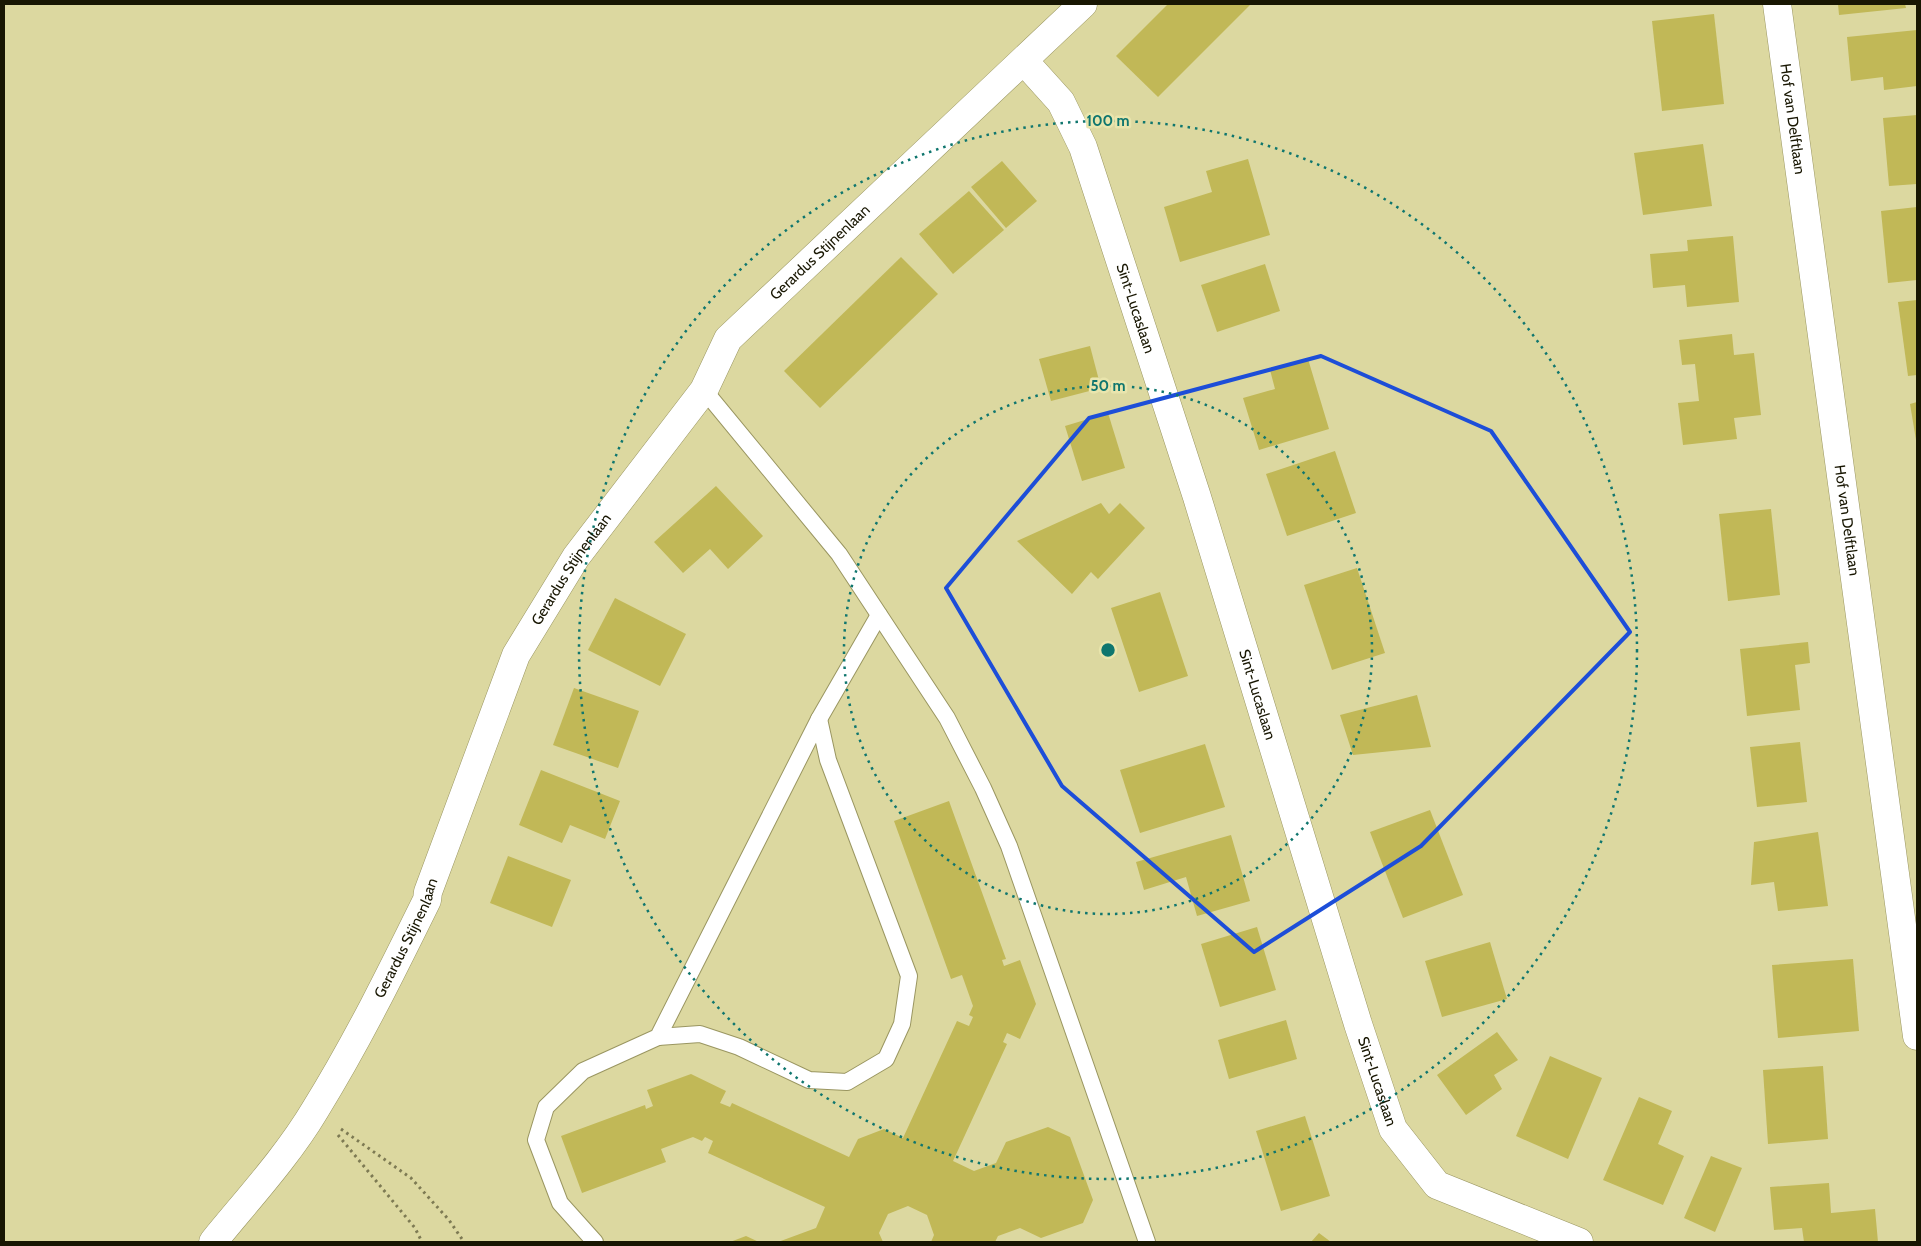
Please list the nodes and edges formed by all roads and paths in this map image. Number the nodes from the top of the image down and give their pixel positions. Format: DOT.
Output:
graph roads {
  1 [pos="1083,4"];
  2 [pos="1777,4"];
  3 [pos="1024,61"];
  4 [pos="704,390"];
  5 [pos="879,615"];
  6 [pos="819,719"];
  7 [pos="1917,1036"];
  8 [pos="658,1037"];
  9 [pos="320,1115"];
  10 [pos="213,1242"];
  11 [pos="422,1242"];
  12 [pos="464,1242"];
  13 [pos="595,1242"];
  14 [pos="1147,1242"];
  15 [pos="1579,1242"];
  1 -- 3 [label="street, Gerardus Stijnenlaan"];
  2 -- 7 [label="street, Hof van Delftlaan"];
  3 -- 4 [label="street, Gerardus Stijnenlaan"];
  3 -- 15 [label="street, Sint-Lucaslaan"];
  4 -- 5 [label="lane"];
  4 -- 9 [label="street, Gerardus Stijnenlaan"];
  5 -- 6 [label="lane"];
  5 -- 14 [label="lane"];
  6 -- 8 [label="lane"];
  6 -- 8 [label="lane"];
  8 -- 13 [label="lane"];
  9 -- 10 [label="street, Gerardus Stijnenlaan"];
  9 -- 11 [label="path"];
  9 -- 12 [label="path"];
}
